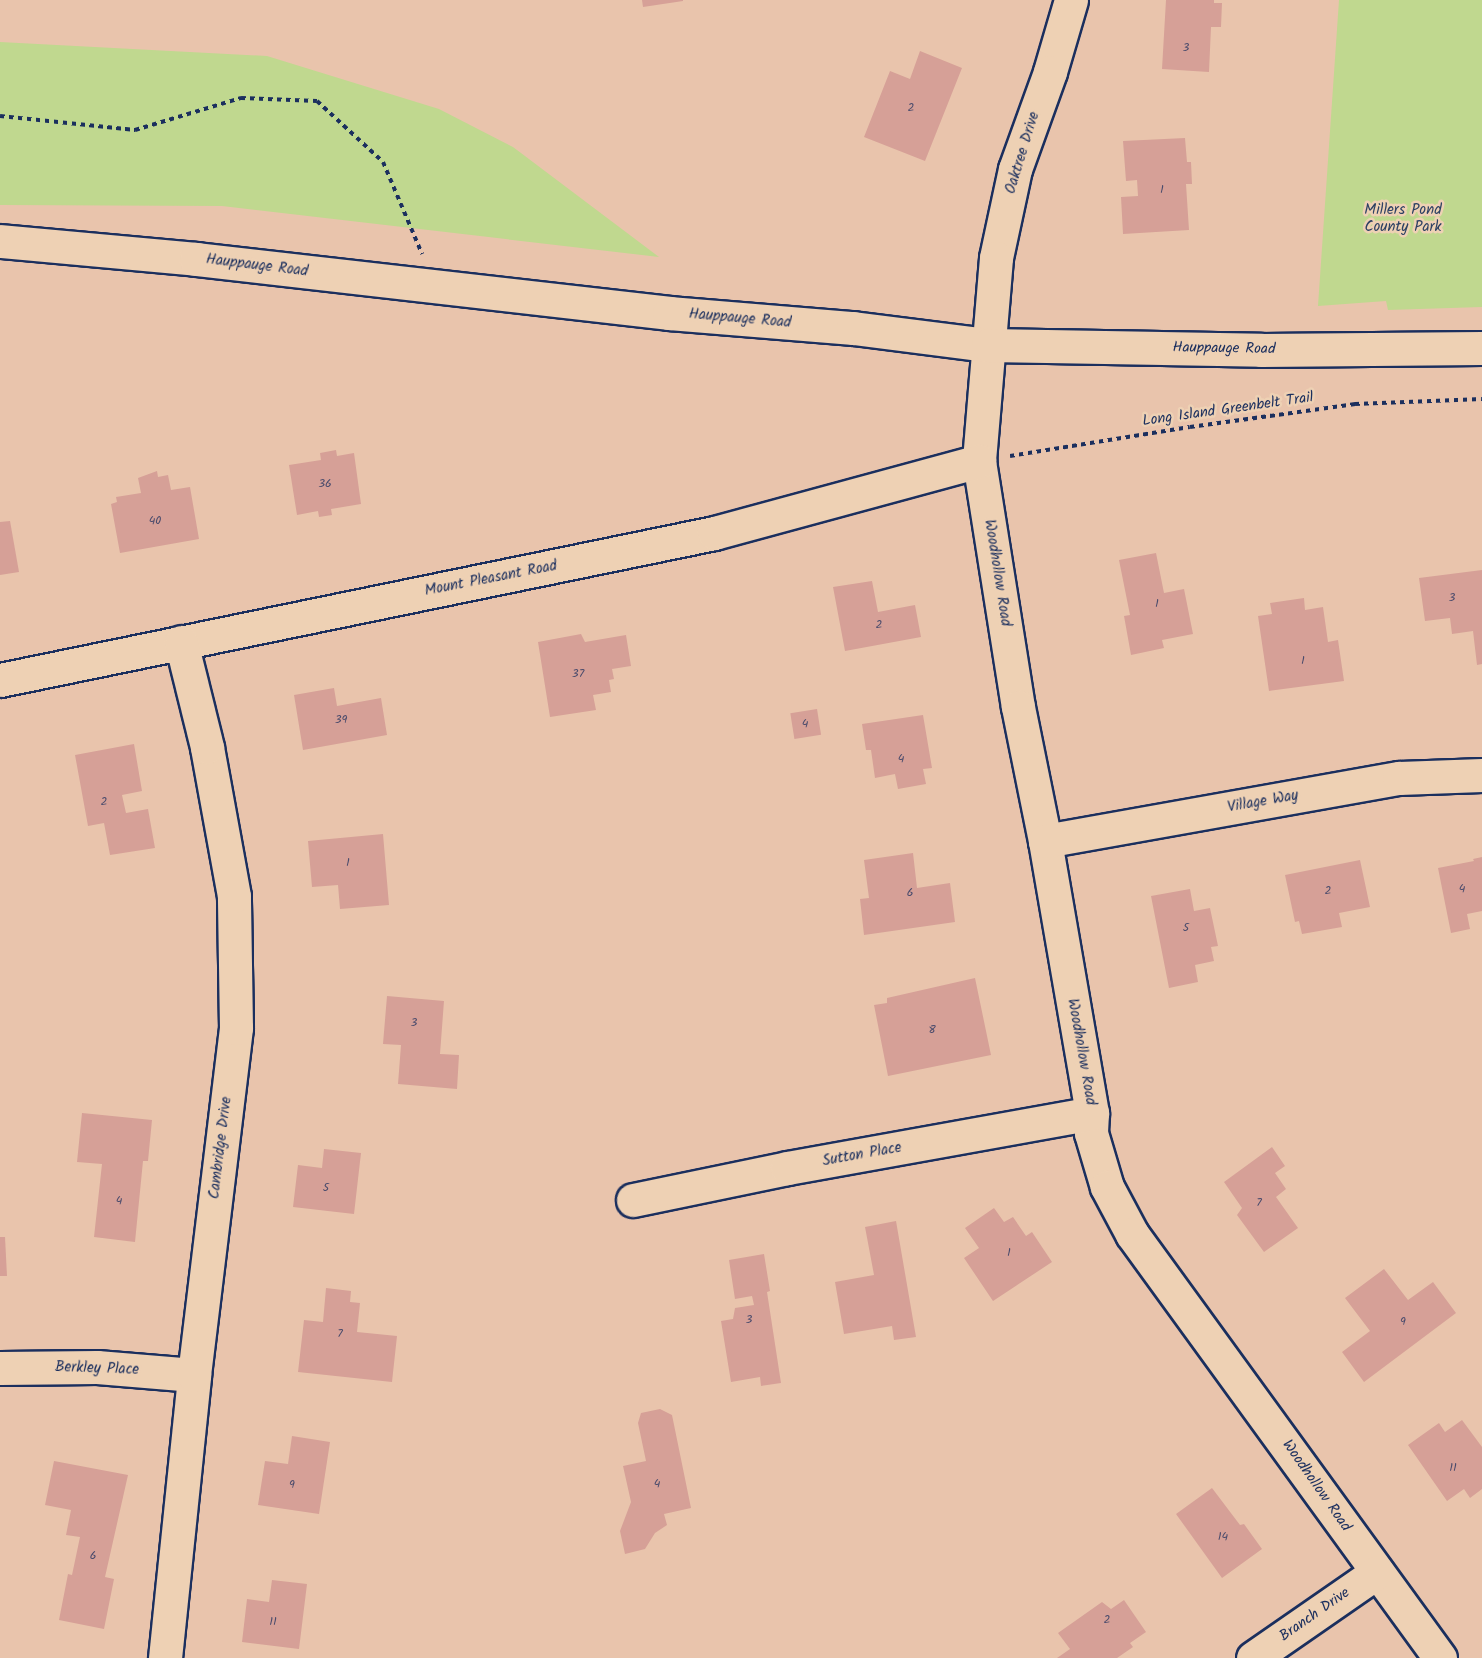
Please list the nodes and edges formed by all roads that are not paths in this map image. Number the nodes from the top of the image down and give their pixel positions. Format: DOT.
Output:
graph roads {
  1 [pos="1071,0"];
  2 [pos="0,241"];
  3 [pos="988,345"];
  4 [pos="1482,348"];
  5 [pos="979,461"];
  6 [pos="181,642"];
  7 [pos="0,681"];
  8 [pos="1482,775"];
  9 [pos="1045,841"];
  10 [pos="1092,1113"];
  11 [pos="633,1200"];
  12 [pos="0,1368"];
  13 [pos="194,1375"];
  14 [pos="1377,1572"];
  15 [pos="165,1658"];
  16 [pos="1253,1658"];
  17 [pos="1440,1658"];
  1 -- 3 [label="street, Oaktree Drive"];
  2 -- 3 [label="street, Hauppauge Road"];
  3 -- 4 [label="street, Hauppauge Road"];
  3 -- 5 [label="street, Woodhollow Road"];
  5 -- 6 [label="street, Mount Pleasant Road"];
  5 -- 9 [label="street, Woodhollow Road"];
  6 -- 7 [label="street, Mount Pleasant Road"];
  6 -- 13 [label="street, Cambridge Drive"];
  8 -- 9 [label="street, Village Way"];
  9 -- 10 [label="street, Woodhollow Road"];
  10 -- 11 [label="street, Sutton Place"];
  10 -- 14 [label="street, Woodhollow Road"];
  12 -- 13 [label="street, Berkley Place"];
  13 -- 15 [label="street, Cambridge Drive"];
  14 -- 16 [label="street, Branch Drive"];
  14 -- 17 [label="street, Woodhollow Road"];
}
